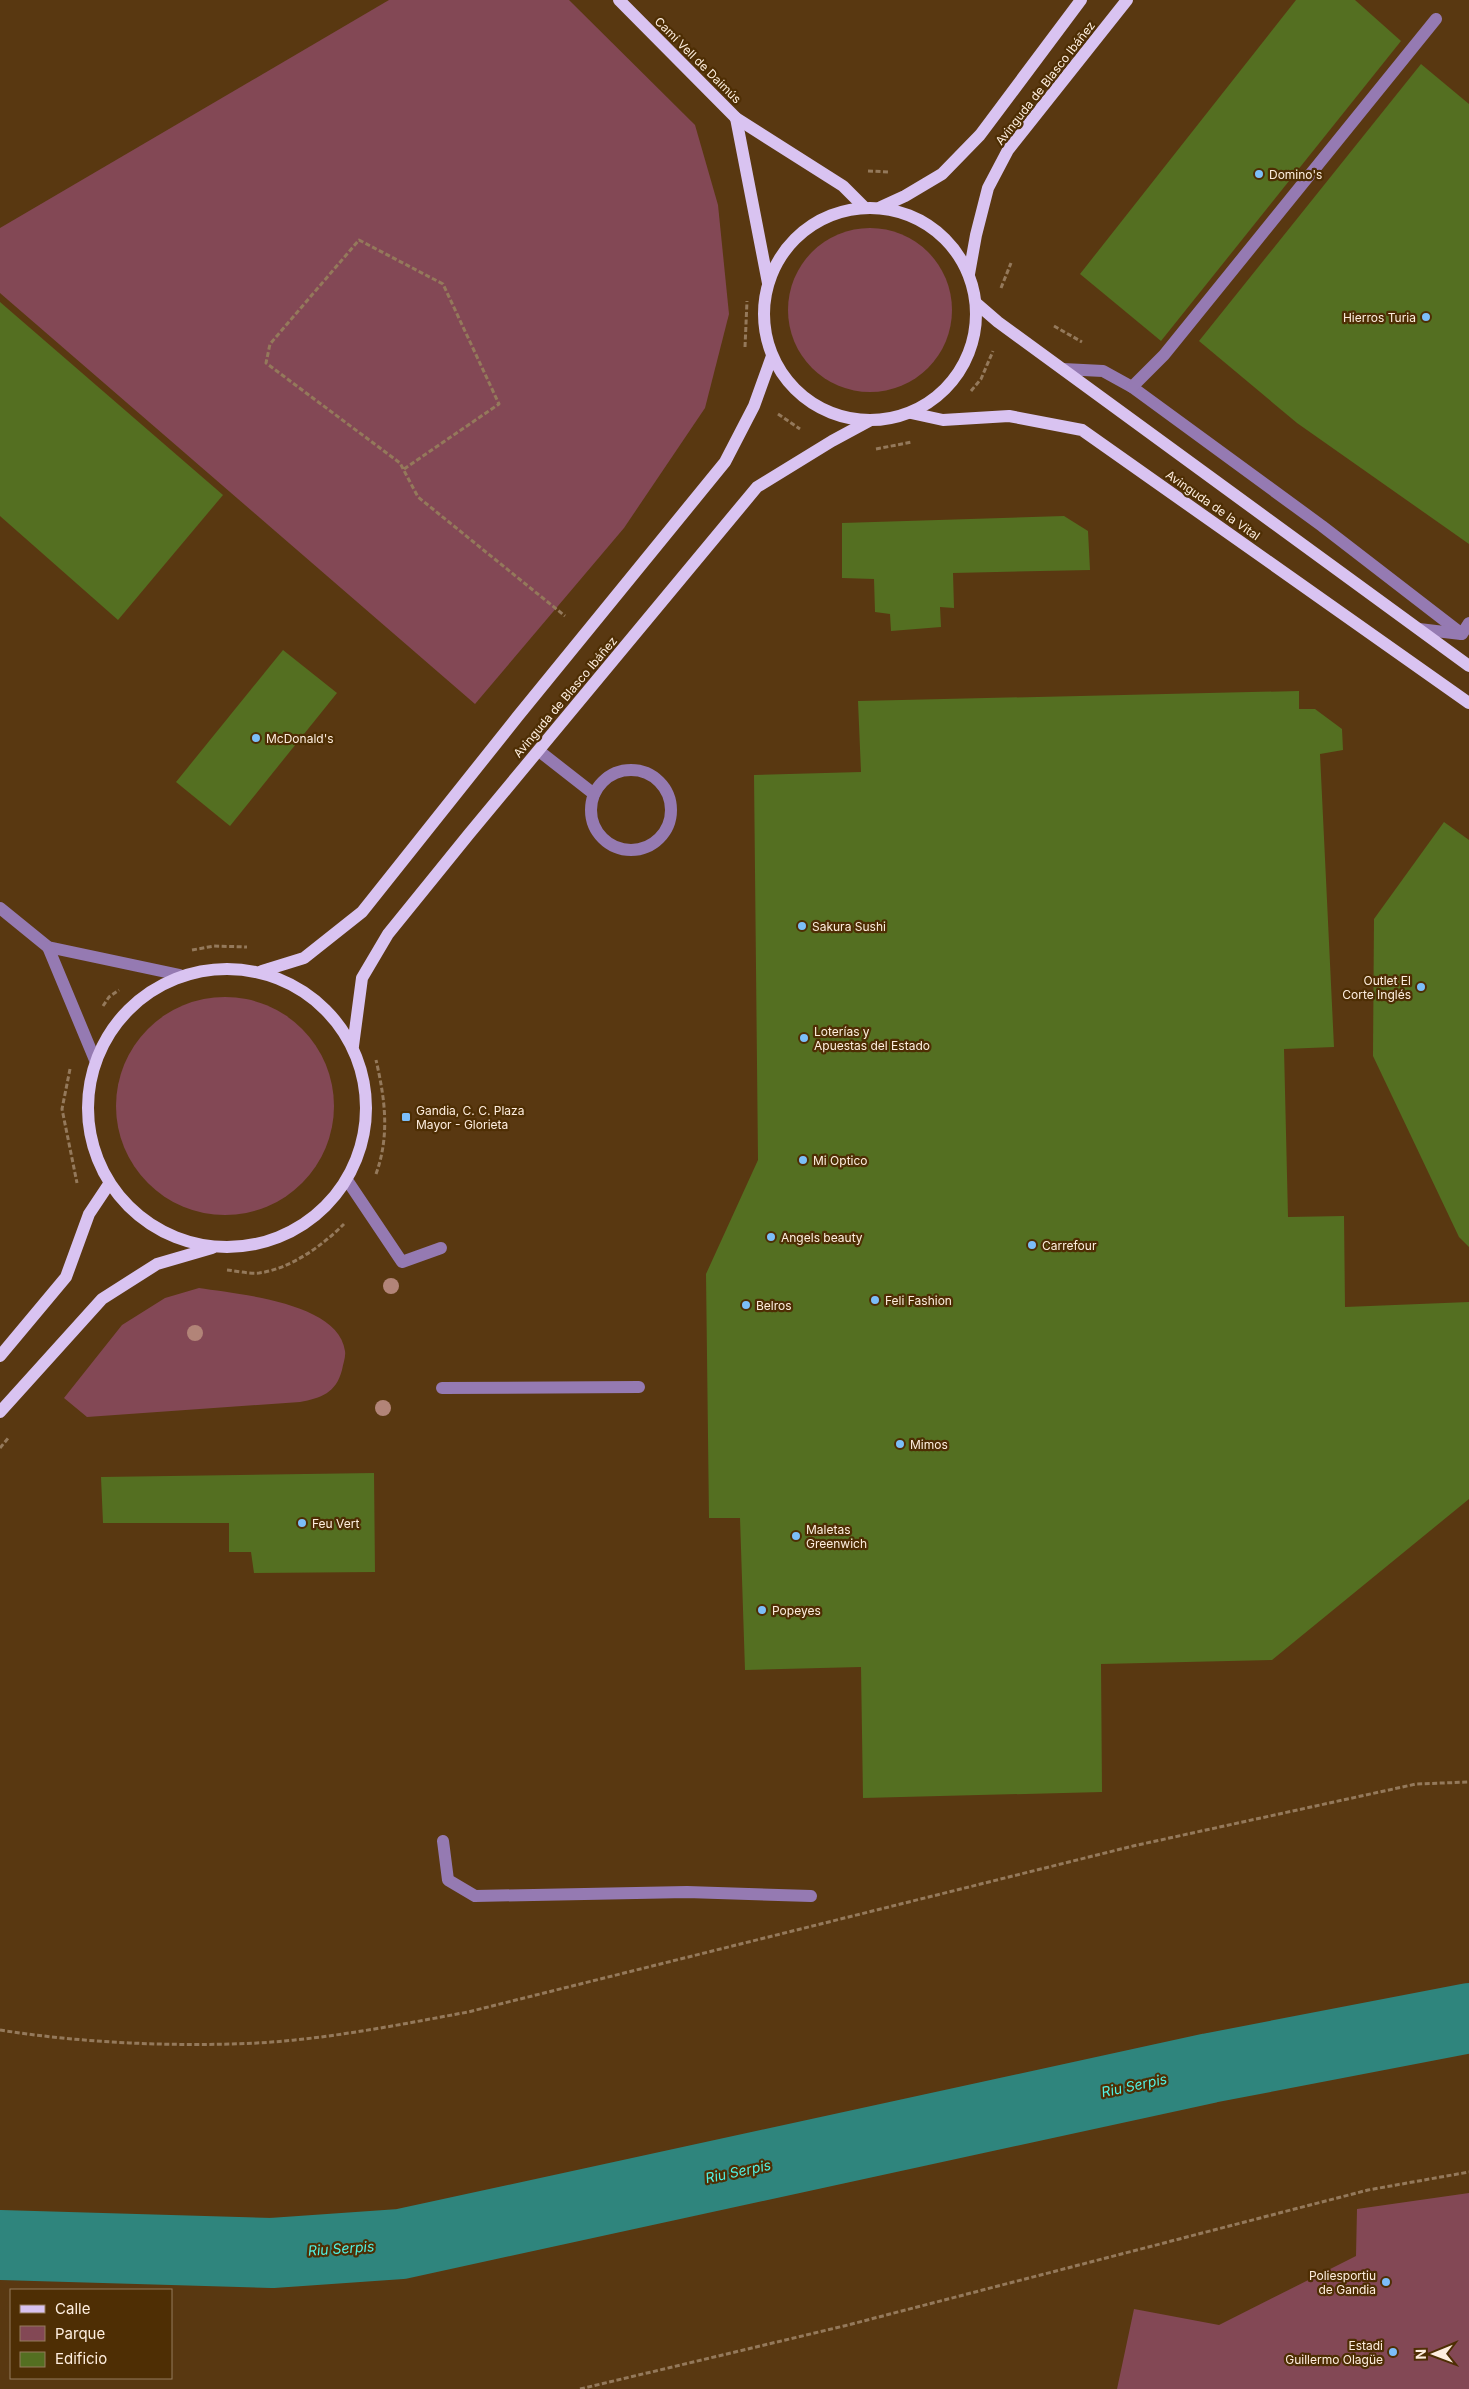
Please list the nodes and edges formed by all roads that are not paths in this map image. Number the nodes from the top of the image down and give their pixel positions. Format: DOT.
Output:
graph roads {
  1 [pos="619,0"];
  2 [pos="1081,0"];
  3 [pos="1127,0"];
  4 [pos="1436,20"];
  5 [pos="736,118"];
  6 [pos="864,207"];
  7 [pos="881,207"];
  8 [pos="969,274"];
  9 [pos="768,283"];
  10 [pos="976,303"];
  11 [pos="772,356"];
  12 [pos="1063,368"];
  13 [pos="1132,387"];
  14 [pos="911,413"];
  15 [pos="869,421"];
  16 [pos="1419,629"];
  17 [pos="1467,632"];
  18 [pos="1469,666"];
  19 [pos="1469,703"];
  20 [pos="538,751"];
  21 [pos="594,794"];
  22 [pos="0,908"];
  23 [pos="48,946"];
  24 [pos="262,971"];
  25 [pos="180,975"];
  26 [pos="353,1046"];
  27 [pos="95,1060"];
  28 [pos="347,1180"];
  29 [pos="109,1184"];
  30 [pos="214,1248"];
  31 [pos="441,1248"];
  32 [pos="0,1356"];
  33 [pos="639,1387"];
  34 [pos="442,1388"];
  35 [pos="0,1412"];
  36 [pos="443,1840"];
  37 [pos="811,1896"];
  1 -- 5 [label="main road, Camí Vell de Daimús"];
  2 -- 7 [label="main road, Avinguda de Blasco Ibáñez"];
  3 -- 8 [label="main road, Avinguda de Blasco Ibáñez"];
  4 -- 13 [label="street"];
  5 -- 6 [label="main road, Camí Vell de Daimús"];
  5 -- 9 [label="main road"];
  6 -- 7 [label="main road"];
  6 -- 9 [label="main road"];
  7 -- 8 [label="main road"];
  8 -- 10 [label="main road"];
  9 -- 11 [label="main road"];
  10 -- 12 [label="main road, Avinguda de la Vital"];
  10 -- 14 [label="main road"];
  11 -- 15 [label="main road"];
  11 -- 24 [label="main road, Avinguda de Blasco Ibáñez"];
  12 -- 13 [label="street, Avinguda de la Vital"];
  12 -- 16 [label="main road, Avinguda de la Vital"];
  13 -- 17 [label="street, Avinguda de la Vital"];
  14 -- 15 [label="main road"];
  14 -- 19 [label="main road, Avinguda de la Vital"];
  15 -- 20 [label="main road, Avinguda de Blasco Ibáñez"];
  16 -- 17 [label="street, Avinguda de la Vital"];
  16 -- 18 [label="main road, Avinguda de la Vital"];
  20 -- 21 [label="street"];
  20 -- 26 [label="main road, Avinguda de Blasco Ibáñez"];
  21 -- 21 [label="street"];
  22 -- 23 [label="street"];
  23 -- 25 [label="street"];
  23 -- 27 [label="street"];
  24 -- 25 [label="main road"];
  24 -- 26 [label="main road"];
  25 -- 27 [label="main road"];
  26 -- 28 [label="main road"];
  27 -- 29 [label="main road"];
  28 -- 30 [label="main road"];
  28 -- 31 [label="street"];
  29 -- 30 [label="main road"];
  29 -- 32 [label="main road"];
  30 -- 35 [label="main road"];
  33 -- 34 [label="street"];
  36 -- 37 [label="street"];
}
